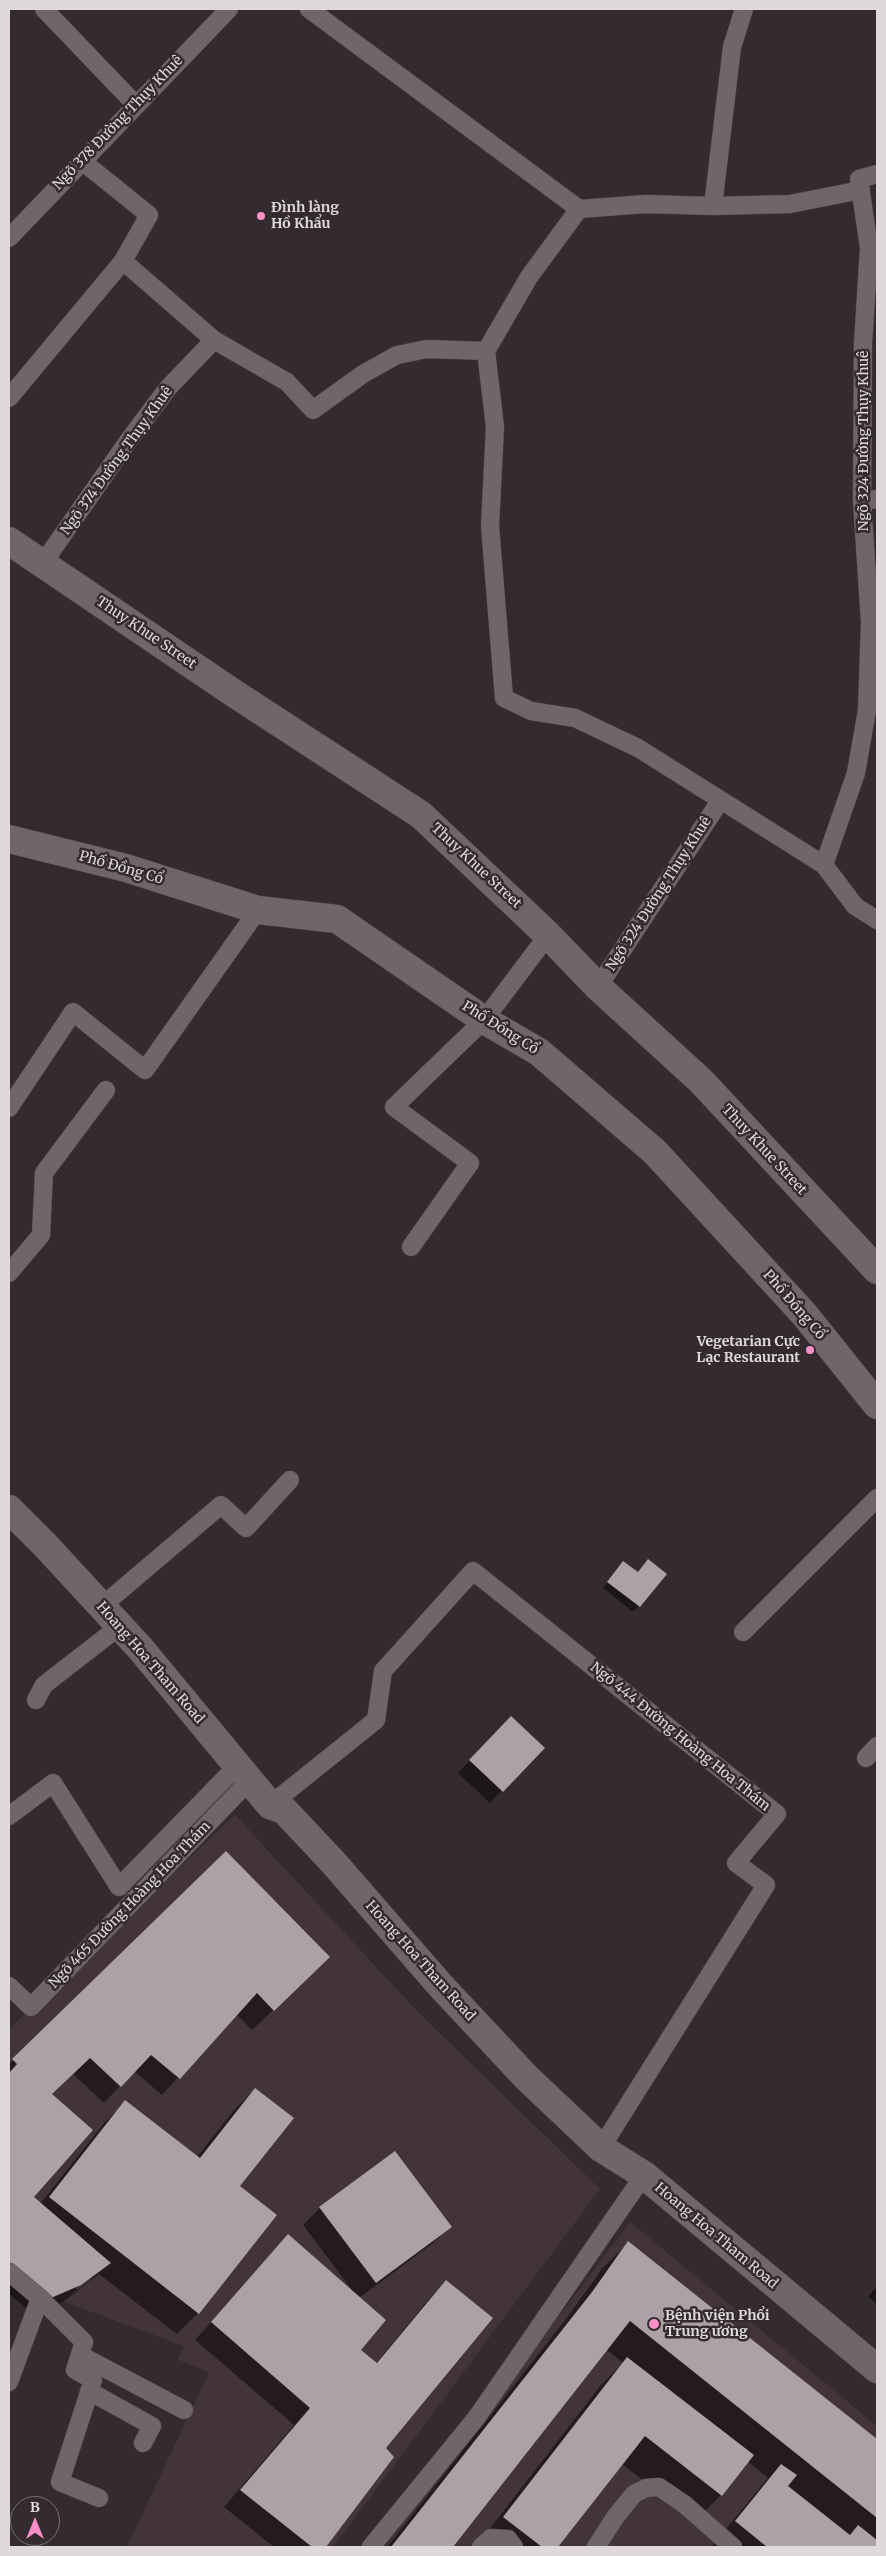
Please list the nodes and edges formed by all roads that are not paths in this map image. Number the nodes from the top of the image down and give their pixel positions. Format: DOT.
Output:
graph roads {
  1 [pos="44,9"];
  2 [pos="229,9"];
  3 [pos="309,9"];
  4 [pos="744,9"];
  5 [pos="135,104"];
  6 [pos="82,161"];
  7 [pos="877,174"];
  8 [pos="861,190"];
  9 [pos="713,206"];
  10 [pos="579,209"];
  11 [pos="9,238"];
  12 [pos="123,261"];
  13 [pos="214,340"];
  14 [pos="870,343"];
  15 [pos="486,351"];
  16 [pos="9,398"];
  17 [pos="870,500"];
  18 [pos="9,542"];
  19 [pos="43,563"];
  20 [pos="873,622"];
  21 [pos="872,711"];
  22 [pos="720,801"];
  23 [pos="9,839"];
  24 [pos="824,864"];
  25 [pos="258,910"];
  26 [pos="877,920"];
  27 [pos="548,935"];
  28 [pos="598,988"];
  29 [pos="484,1020"];
  30 [pos="106,1090"];
  31 [pos="9,1108"];
  32 [pos="410,1247"];
  33 [pos="877,1270"];
  34 [pos="9,1273"];
  35 [pos="877,1405"];
  36 [pos="290,1480"];
  37 [pos="877,1498"];
  38 [pos="9,1509"];
  39 [pos="111,1616"];
  40 [pos="743,1632"];
  41 [pos="36,1700"];
  42 [pos="243,1773"];
  43 [pos="270,1805"];
  44 [pos="9,1816"];
  45 [pos="9,1986"];
  46 [pos="601,2148"];
  47 [pos="644,2175"];
  48 [pos="9,2272"];
  49 [pos="40,2298"];
  50 [pos="80,2356"];
  51 [pos="877,2369"];
  52 [pos="9,2382"];
  53 [pos="89,2391"];
  54 [pos="184,2410"];
  55 [pos="143,2443"];
  56 [pos="100,2498"];
  57 [pos="370,2547"];
  58 [pos="481,2547"];
  59 [pos="514,2547"];
  60 [pos="596,2547"];
  61 [pos="733,2547"];
  1 -- 5 [label="lane"];
  2 -- 5 [label="lane, Ngõ 378 Đường Thụy Khuê"];
  3 -- 10 [label="lane"];
  4 -- 9 [label="lane"];
  5 -- 6 [label="lane, Ngõ 378 Đường Thụy Khuê"];
  6 -- 11 [label="lane, Ngõ 378 Đường Thụy Khuê"];
  6 -- 12 [label="lane"];
  7 -- 8 [label="lane"];
  8 -- 9 [label="lane"];
  8 -- 14 [label="lane, Ngõ 324 Đường Thụy Khuê"];
  9 -- 10 [label="lane"];
  10 -- 15 [label="lane"];
  12 -- 13 [label="lane"];
  12 -- 16 [label="lane"];
  13 -- 15 [label="lane"];
  13 -- 19 [label="lane, Ngõ 374 Đường Thụy Khuê"];
  14 -- 17 [label="lane, Ngõ 324 Đường Thụy Khuê"];
  15 -- 22 [label="lane"];
  17 -- 20 [label="lane, Ngõ 324 Đường Thụy Khuê"];
  18 -- 19 [label="main road, Thuy Khue Street"];
  19 -- 27 [label="main road, Thuy Khue Street"];
  20 -- 21 [label="lane, Ngõ 324 Đường Thụy Khuê"];
  21 -- 24 [label="lane, Ngõ 324 Đường Thụy Khuê"];
  22 -- 24 [label="lane"];
  22 -- 28 [label="lane, Ngõ 324 Đường Thụy Khuê"];
  23 -- 25 [label="main road, Phố Đồng Cổ"];
  24 -- 26 [label="lane"];
  25 -- 29 [label="main road, Phố Đồng Cổ"];
  25 -- 31 [label="lane"];
  27 -- 28 [label="main road, Thuy Khue Street"];
  27 -- 29 [label="lane"];
  28 -- 33 [label="main road, Thuy Khue Street"];
  29 -- 32 [label="lane"];
  29 -- 35 [label="main road, Phố Đồng Cổ"];
  30 -- 34 [label="lane"];
  36 -- 39 [label="lane"];
  37 -- 40 [label="lane"];
  38 -- 39 [label="main road, Hoang Hoa Tham Road"];
  39 -- 41 [label="lane"];
  39 -- 42 [label="main road, Hoang Hoa Tham Road"];
  42 -- 43 [label="main road, Hoang Hoa Tham Road"];
  42 -- 44 [label="lane"];
  42 -- 45 [label="lane, Ngõ 465 Đường Hoàng Hoa Thám"];
  43 -- 46 [label="main road, Hoang Hoa Tham Road"];
  43 -- 46 [label="lane, Ngõ 444 Đường Hoàng Hoa Thám"];
  46 -- 47 [label="main road, Hoang Hoa Tham Road"];
  47 -- 51 [label="main road, Hoang Hoa Tham Road"];
  47 -- 57 [label="lane"];
  48 -- 49 [label="lane"];
  49 -- 50 [label="lane"];
  49 -- 52 [label="lane"];
  50 -- 53 [label="lane"];
  50 -- 54 [label="lane"];
  53 -- 55 [label="lane"];
  53 -- 56 [label="lane"];
  58 -- 59 [label="lane"];
  60 -- 61 [label="lane"];
}
